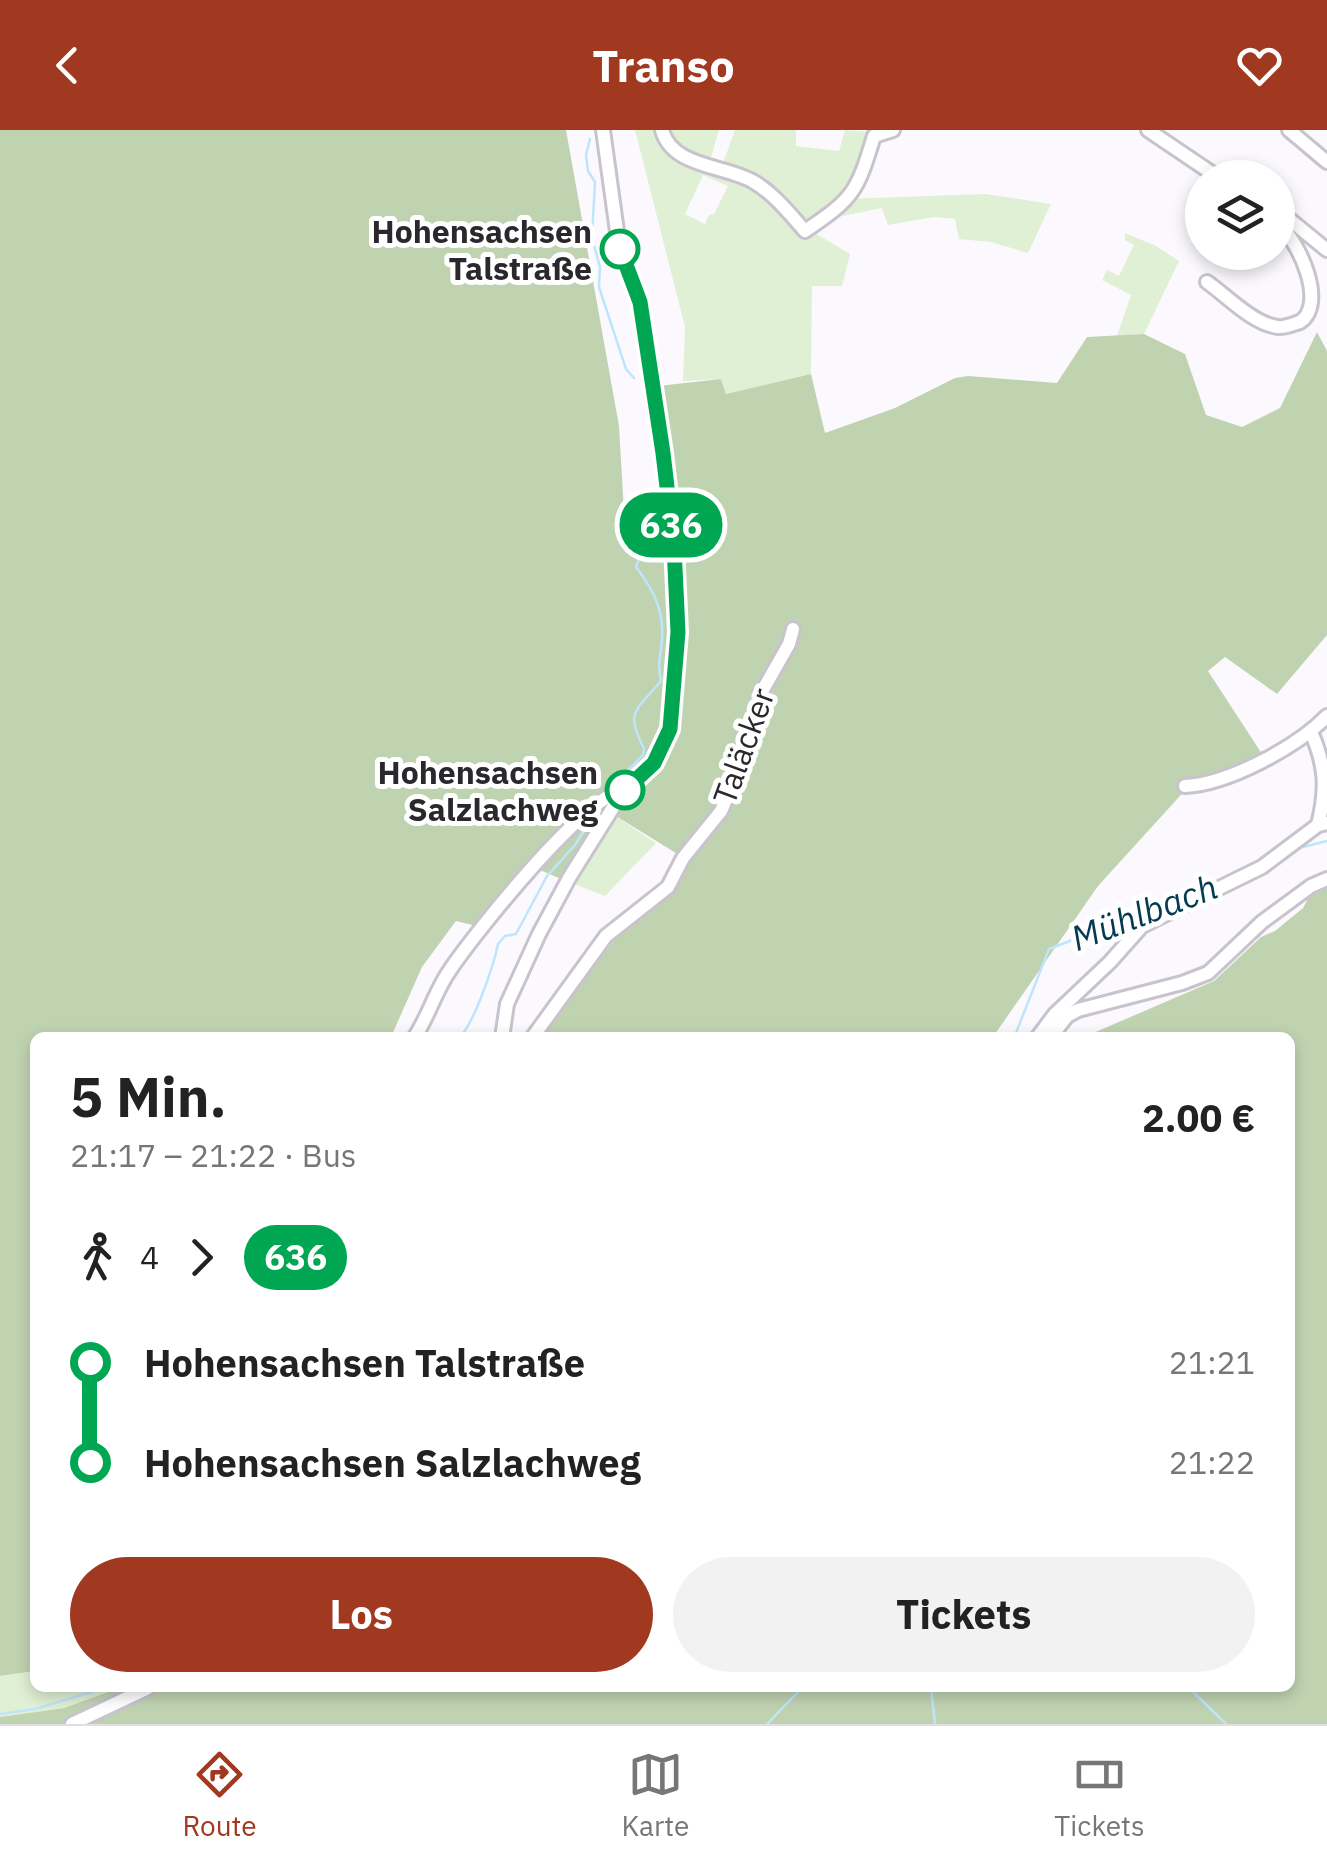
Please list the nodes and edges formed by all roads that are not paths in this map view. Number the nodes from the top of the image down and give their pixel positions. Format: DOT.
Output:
graph roads {
  1 [pos="603,130"];
  2 [pos="662,130"];
  3 [pos="893,130"];
  4 [pos="1148,130"];
  5 [pos="1290,130"];
  6 [pos="1192,160"];
  7 [pos="1327,162"];
  8 [pos="1295,224"];
  9 [pos="1295,242"];
  10 [pos="1327,250"];
  11 [pos="1206,282"];
  12 [pos="793,629"];
  13 [pos="1327,716"];
  14 [pos="1311,732"];
  15 [pos="1184,786"];
  16 [pos="624,790"];
  17 [pos="1322,824"];
  18 [pos="1327,879"];
  19 [pos="417,1032"];
  20 [pos="503,1032"];
  21 [pos="536,1032"];
  22 [pos="1042,1032"];
  23 [pos="1055,1032"];
  24 [pos="140,1692"];
  25 [pos="72,1724"];
  1 -- 16 [label="street"];
  2 -- 3 [label="street"];
  4 -- 6 [label="street"];
  5 -- 7 [label="street"];
  8 -- 10 [label="street"];
  9 -- 11 [label="street"];
  12 -- 21 [label="street, Taläcker"];
  13 -- 14 [label="street"];
  14 -- 15 [label="street"];
  14 -- 17 [label="street"];
  16 -- 19 [label="street"];
  16 -- 20 [label="street"];
  17 -- 22 [label="street"];
  18 -- 23 [label="street"];
  24 -- 25 [label="street"];
}
